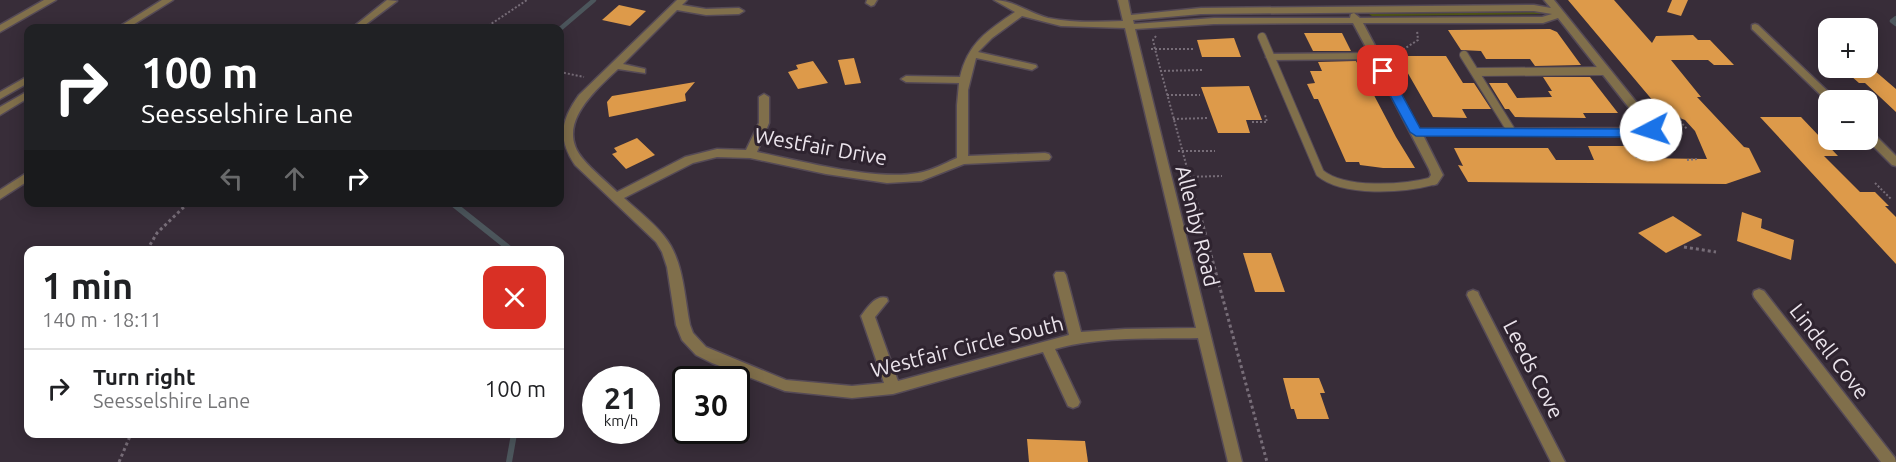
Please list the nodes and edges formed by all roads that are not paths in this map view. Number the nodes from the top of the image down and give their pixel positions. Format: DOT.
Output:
graph roads {
  1 [pos="51,0"];
  2 [pos="168,0"];
  3 [pos="386,0"];
  4 [pos="999,0"];
  5 [pos="1123,0"];
  6 [pos="1549,0"];
  7 [pos="679,3"];
  8 [pos="1255,5"];
  9 [pos="1351,9"];
  10 [pos="739,11"];
  11 [pos="1559,13"];
  12 [pos="1020,14"];
  13 [pos="1262,21"];
  14 [pos="1357,21"];
  15 [pos="1128,23"];
  16 [pos="129,24"];
  17 [pos="361,24"];
  18 [pos="1755,27"];
  19 [pos="0,29"];
  20 [pos="1262,37"];
  21 [pos="972,54"];
  22 [pos="1464,55"];
  23 [pos="1375,56"];
  24 [pos="1271,57"];
  25 [pos="615,65"];
  26 [pos="1032,67"];
  27 [pos="641,71"];
  28 [pos="1605,71"];
  29 [pos="1476,72"];
  30 [pos="906,79"];
  31 [pos="964,80"];
  32 [pos="24,81"];
  33 [pos="1821,90"];
  34 [pos="0,96"];
  35 [pos="764,96"];
  36 [pos="24,97"];
  37 [pos="0,112"];
  38 [pos="1416,132"];
  39 [pos="1512,132"];
  40 [pos="1878,145"];
  41 [pos="750,154"];
  42 [pos="1045,157"];
  43 [pos="963,160"];
  44 [pos="1896,162"];
  45 [pos="24,179"];
  46 [pos="1433,181"];
  47 [pos="0,195"];
  48 [pos="616,197"];
  49 [pos="1060,275"];
  50 [pos="1759,294"];
  51 [pos="1473,295"];
  52 [pos="882,301"];
  53 [pos="1204,333"];
  54 [pos="1076,338"];
  55 [pos="1047,346"];
  56 [pos="893,388"];
  57 [pos="1073,402"];
  58 [pos="1235,462"];
  59 [pos="1558,462"];
  60 [pos="1890,462"];
  1 -- 19 [label="street"];
  2 -- 16 [label="street"];
  3 -- 17 [label="street"];
  4 -- 12 [label="street"];
  5 -- 15 [label="street, Allenby Road"];
  6 -- 11 [label="street"];
  7 -- 10 [label="street"];
  7 -- 25 [label="street, Westfair Circle South"];
  8 -- 9 [label="street"];
  8 -- 13 [label="street"];
  8 -- 15 [label="street"];
  9 -- 11 [label="street"];
  9 -- 14 [label="street"];
  11 -- 14 [label="street"];
  11 -- 28 [label="street"];
  12 -- 15 [label="street"];
  12 -- 21 [label="street"];
  13 -- 14 [label="street"];
  13 -- 15 [label="street"];
  14 -- 23 [label="street"];
  15 -- 53 [label="street, Allenby Road"];
  18 -- 33 [label="street"];
  20 -- 24 [label="lane"];
  21 -- 26 [label="street"];
  21 -- 31 [label="street"];
  22 -- 29 [label="lane"];
  23 -- 24 [label="street"];
  23 -- 38 [label="street"];
  24 -- 46 [label="lane"];
  25 -- 27 [label="street"];
  25 -- 48 [label="street, Westfair Circle South"];
  28 -- 29 [label="lane"];
  28 -- 39 [label="street"];
  29 -- 39 [label="lane"];
  30 -- 31 [label="street"];
  31 -- 43 [label="street"];
  32 -- 34 [label="street"];
  35 -- 41 [label="street"];
  36 -- 37 [label="street"];
  38 -- 39 [label="street"];
  38 -- 46 [label="street"];
  40 -- 44 [label="street"];
  41 -- 43 [label="street, Westfair Drive"];
  41 -- 48 [label="street, Westfair Drive"];
  42 -- 43 [label="street, Westfair Drive"];
  45 -- 47 [label="street"];
  48 -- 56 [label="street, Westfair Circle South"];
  49 -- 54 [label="street"];
  50 -- 60 [label="street, Lindell Cove"];
  51 -- 59 [label="street, Leeds Cove"];
  52 -- 56 [label="street"];
  53 -- 54 [label="street, Westfair Circle South"];
  53 -- 58 [label="street, Allenby Road"];
  54 -- 55 [label="street, Westfair Circle South"];
  55 -- 56 [label="street, Westfair Circle South"];
  55 -- 57 [label="street"];
}
